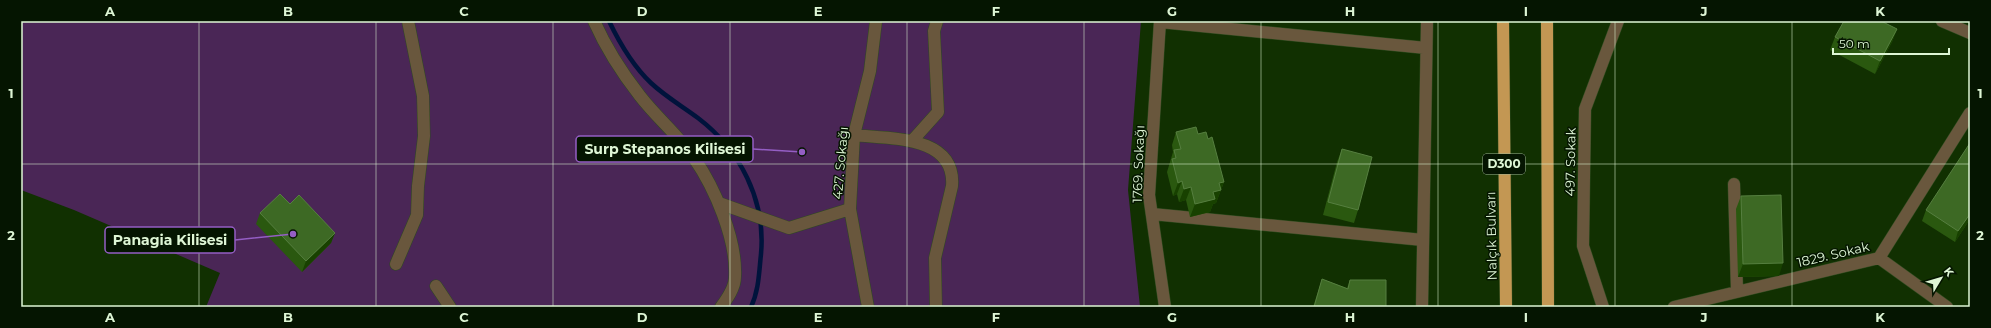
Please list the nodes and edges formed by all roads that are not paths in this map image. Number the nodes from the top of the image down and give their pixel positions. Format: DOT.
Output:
graph roads {
  1 [pos="408,21"];
  2 [pos="594,21"];
  3 [pos="876,21"];
  4 [pos="937,21"];
  5 [pos="1427,21"];
  6 [pos="1502,21"];
  7 [pos="1547,21"];
  8 [pos="1618,21"];
  9 [pos="1942,21"];
  10 [pos="1160,22"];
  11 [pos="1970,33"];
  12 [pos="1426,48"];
  13 [pos="1970,113"];
  14 [pos="854,135"];
  15 [pos="912,141"];
  16 [pos="1734,184"];
  17 [pos="719,203"];
  18 [pos="850,208"];
  19 [pos="1152,214"];
  20 [pos="1423,240"];
  21 [pos="1879,258"];
  22 [pos="396,264"];
  23 [pos="436,286"];
  24 [pos="1737,292"];
  25 [pos="450,307"];
  26 [pos="721,307"];
  27 [pos="868,307"];
  28 [pos="936,307"];
  29 [pos="1165,307"];
  30 [pos="1422,307"];
  31 [pos="1506,307"];
  32 [pos="1548,307"];
  33 [pos="1603,307"];
  34 [pos="1674,307"];
  35 [pos="1947,307"];
  1 -- 22 [label="street"];
  2 -- 17 [label="street"];
  3 -- 14 [label="street, 427. Sokağı"];
  4 -- 15 [label="street"];
  5 -- 12 [label="street"];
  6 -- 31 [label="highway, Nalçık Bulvarı / D300"];
  7 -- 32 [label="highway"];
  8 -- 33 [label="street, 497. Sokak"];
  9 -- 11 [label="street"];
  10 -- 12 [label="street"];
  10 -- 19 [label="street, 1769. Sokağı"];
  12 -- 20 [label="street"];
  13 -- 21 [label="street, 1829. Sokak"];
  14 -- 15 [label="street"];
  14 -- 18 [label="street, 427. Sokağı"];
  15 -- 28 [label="street"];
  16 -- 24 [label="street"];
  17 -- 18 [label="street"];
  17 -- 26 [label="street"];
  18 -- 27 [label="street, 427. Sokağı"];
  19 -- 20 [label="street"];
  19 -- 29 [label="street, 1769. Sokağı"];
  20 -- 30 [label="street"];
  21 -- 24 [label="street, 1829. Sokak"];
  21 -- 35 [label="street"];
  23 -- 25 [label="street"];
  24 -- 34 [label="street, 1829. Sokak"];
}
